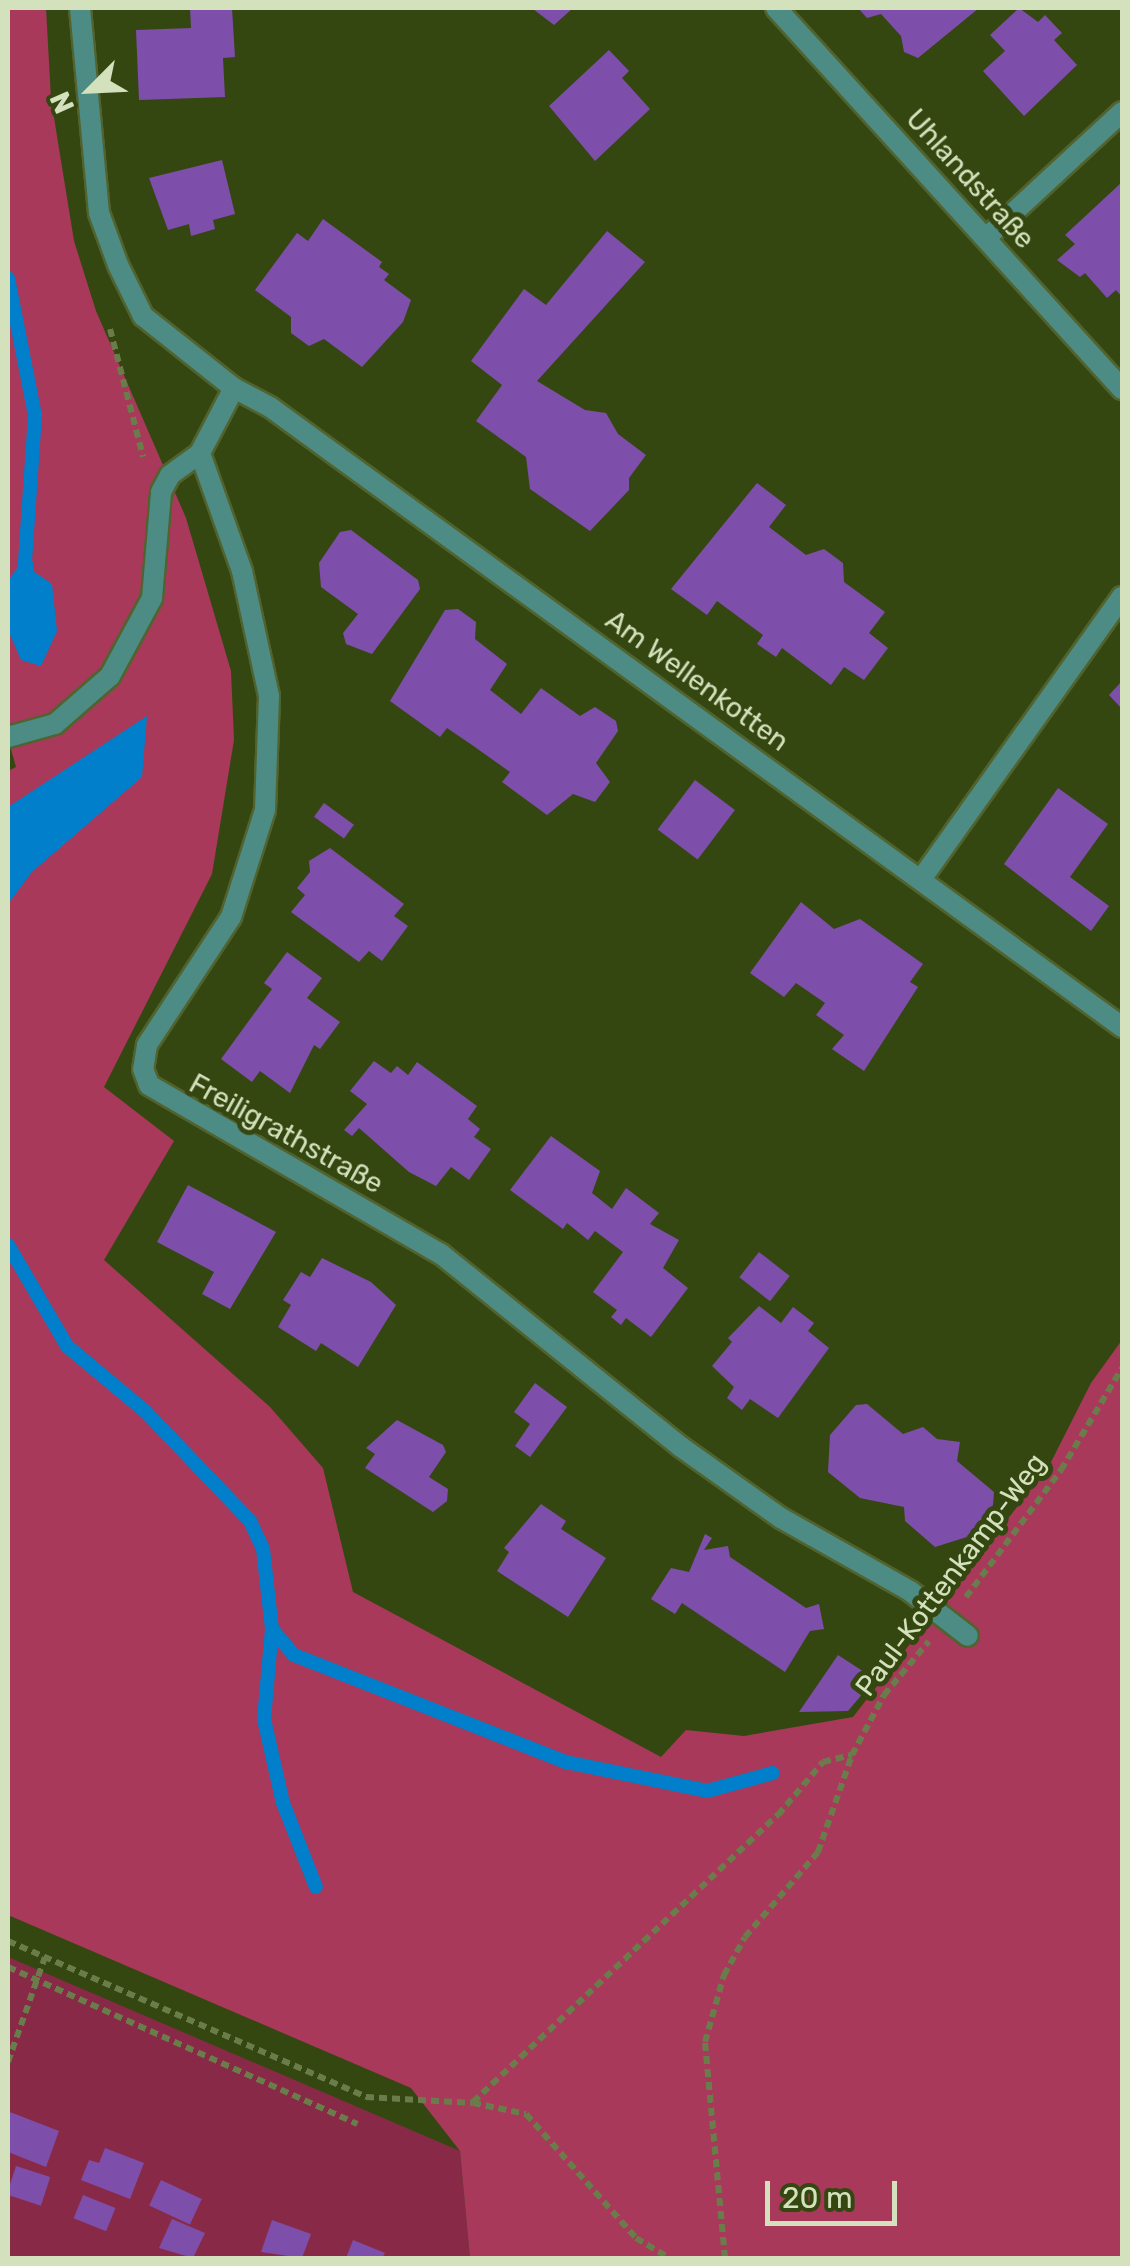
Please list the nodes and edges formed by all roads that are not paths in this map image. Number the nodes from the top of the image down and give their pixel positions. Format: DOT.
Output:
graph roads {
  1 [pos="80,8"];
  2 [pos="776,8"];
  3 [pos="1122,112"];
  4 [pos="987,237"];
  5 [pos="234,388"];
  6 [pos="1122,389"];
  7 [pos="200,453"];
  8 [pos="1122,597"];
  9 [pos="8,738"];
  10 [pos="922,878"];
  11 [pos="1122,1026"];
  12 [pos="968,1636"];
  1 -- 5 [label="street"];
  2 -- 4 [label="street, Uhlandstraße"];
  3 -- 4 [label="street"];
  4 -- 6 [label="street, Uhlandstraße"];
  5 -- 7 [label="street"];
  5 -- 10 [label="street, Am Wellenkotten"];
  7 -- 9 [label="street"];
  7 -- 12 [label="street, Freiligrathstraße"];
  8 -- 10 [label="street"];
  10 -- 11 [label="street, Am Wellenkotten"];
}
